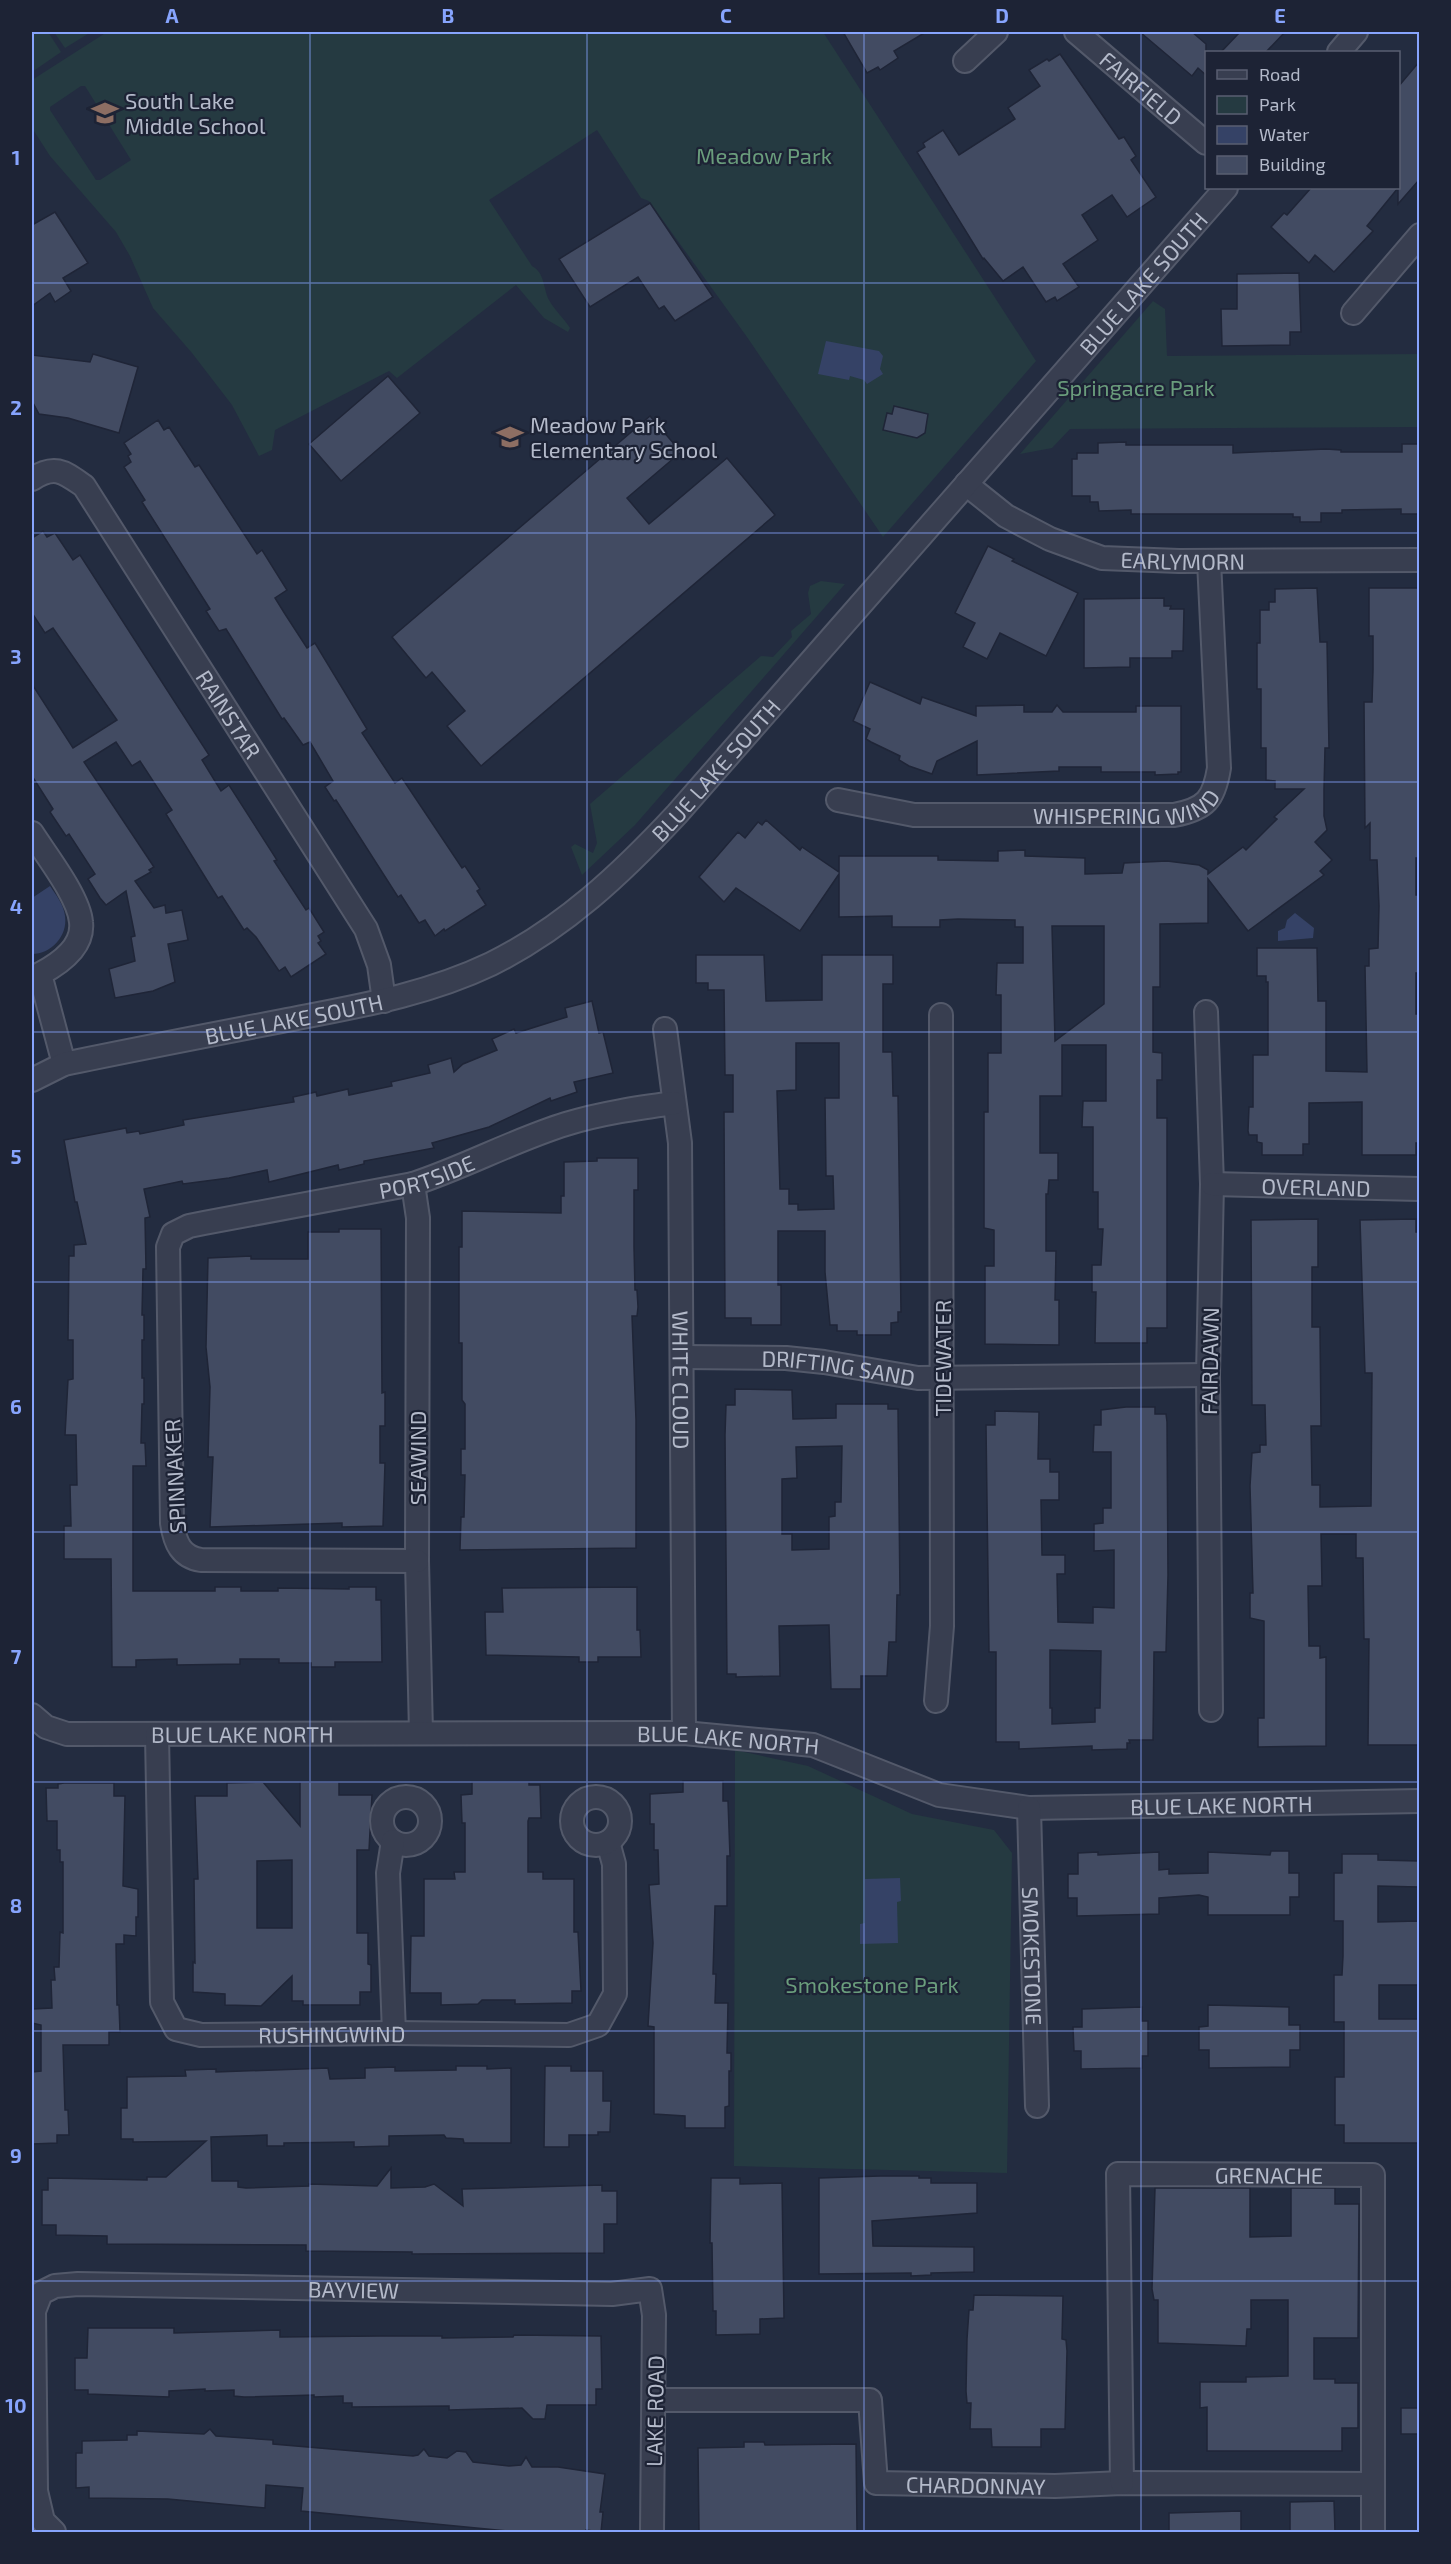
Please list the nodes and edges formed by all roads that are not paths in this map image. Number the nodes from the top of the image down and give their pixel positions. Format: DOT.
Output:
graph roads {
  1 [pos="996,32"];
  2 [pos="1076,32"];
  3 [pos="1356,32"];
  4 [pos="1340,51"];
  5 [pos="965,62"];
  6 [pos="1205,142"];
  7 [pos="1225,189"];
  8 [pos="1419,235"];
  9 [pos="1353,313"];
  10 [pos="32,479"];
  11 [pos="966,484"];
  12 [pos="1419,560"];
  13 [pos="1209,561"];
  14 [pos="837,800"];
  15 [pos="32,832"];
  16 [pos="36,974"];
  17 [pos="384,1001"];
  18 [pos="1206,1012"];
  19 [pos="942,1015"];
  20 [pos="665,1029"];
  21 [pos="64,1064"];
  22 [pos="32,1080"];
  23 [pos="674,1103"];
  24 [pos="413,1184"];
  25 [pos="1212,1184"];
  26 [pos="1419,1189"];
  27 [pos="173,1234"];
  28 [pos="683,1357"];
  29 [pos="1208,1375"];
  30 [pos="943,1377"];
  31 [pos="417,1561"];
  32 [pos="936,1701"];
  33 [pos="1211,1710"];
  34 [pos="32,1715"];
  35 [pos="421,1733"];
  36 [pos="684,1733"];
  37 [pos="157,1735"];
  38 [pos="1419,1801"];
  39 [pos="1029,1808"];
  40 [pos="393,1841"];
  41 [pos="608,1842"];
  42 [pos="394,2033"];
  43 [pos="1037,2106"];
  44 [pos="650,2289"];
  45 [pos="655,2400"];
  46 [pos="1122,2483"];
  47 [pos="1373,2484"];
  48 [pos="54,2532"];
  49 [pos="652,2532"];
  50 [pos="1373,2532"];
  1 -- 5 [label="street"];
  2 -- 6 [label="street, FAIRFIELD"];
  3 -- 4 [label="street"];
  7 -- 11 [label="street, BLUE LAKE SOUTH"];
  8 -- 9 [label="street"];
  10 -- 17 [label="street, RAINSTAR"];
  11 -- 13 [label="street, EARLYMORN"];
  11 -- 17 [label="street, BLUE LAKE SOUTH"];
  12 -- 13 [label="street, EARLYMORN"];
  13 -- 14 [label="street, WHISPERING WIND"];
  15 -- 16 [label="street"];
  16 -- 21 [label="street"];
  17 -- 21 [label="street, BLUE LAKE SOUTH"];
  18 -- 25 [label="street, FAIRDAWN"];
  19 -- 30 [label="street, TIDEWATER"];
  20 -- 23 [label="street, WHITE CLOUD"];
  21 -- 22 [label="street, BLUE LAKE SOUTH"];
  23 -- 24 [label="street, PORTSIDE"];
  23 -- 28 [label="street, WHITE CLOUD"];
  24 -- 27 [label="street, PORTSIDE"];
  24 -- 31 [label="street, SEAWIND"];
  25 -- 26 [label="street, OVERLAND"];
  25 -- 29 [label="street, FAIRDAWN"];
  27 -- 31 [label="street, SPINNAKER"];
  28 -- 30 [label="street, DRIFTING SAND"];
  28 -- 36 [label="street, WHITE CLOUD"];
  29 -- 30 [label="street, DRIFTING SAND"];
  29 -- 33 [label="street, FAIRDAWN"];
  30 -- 32 [label="street, TIDEWATER"];
  31 -- 35 [label="street, SEAWIND"];
  34 -- 37 [label="street, BLUE LAKE NORTH"];
  35 -- 36 [label="street, BLUE LAKE NORTH"];
  35 -- 37 [label="street, BLUE LAKE NORTH"];
  36 -- 39 [label="street, BLUE LAKE NORTH"];
  37 -- 42 [label="street, RUSHINGWIND"];
  38 -- 39 [label="street, BLUE LAKE NORTH"];
  39 -- 43 [label="street, SMOKESTONE"];
  40 -- 42 [label="street"];
  41 -- 42 [label="street, RUSHINGWIND"];
  44 -- 45 [label="street, LAKE ROAD"];
  44 -- 48 [label="street, BAYVIEW"];
  45 -- 46 [label="street, CHARDONNAY"];
  45 -- 49 [label="street, LAKE ROAD"];
  46 -- 47 [label="street, CHARDONNAY"];
  46 -- 47 [label="street, GRENACHE"];
  47 -- 50 [label="street, GRENACHE"];
}
